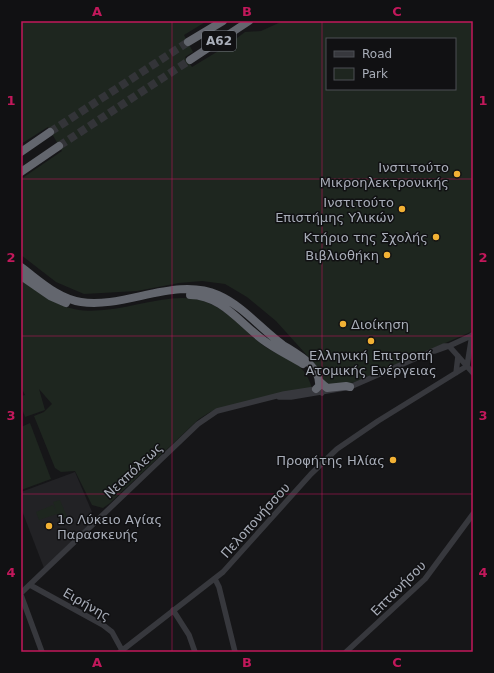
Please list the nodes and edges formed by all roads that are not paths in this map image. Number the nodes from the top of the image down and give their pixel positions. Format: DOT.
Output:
graph roads {
  1 [pos="223,21"];
  2 [pos="248,21"];
  3 [pos="188,42"];
  4 [pos="190,60"];
  5 [pos="50,132"];
  6 [pos="59,146"];
  7 [pos="21,152"];
  8 [pos="21,172"];
  9 [pos="21,267"];
  10 [pos="21,276"];
  11 [pos="473,335"];
  12 [pos="449,346"];
  13 [pos="458,356"];
  14 [pos="467,366"];
  15 [pos="456,373"];
  16 [pos="473,373"];
  17 [pos="319,388"];
  18 [pos="350,388"];
  19 [pos="473,514"];
  20 [pos="215,579"];
  21 [pos="30,585"];
  22 [pos="21,594"];
  23 [pos="173,610"];
  24 [pos="122,651"];
  25 [pos="42,652"];
  26 [pos="195,652"];
  27 [pos="235,652"];
  28 [pos="346,652"];
  1 -- 3 [label="highway, Α62"];
  2 -- 4 [label="highway, Α62"];
  5 -- 7 [label="highway"];
  6 -- 8 [label="highway"];
  9 -- 17 [label="highway"];
  10 -- 17 [label="highway"];
  11 -- 12 [label="street"];
  11 -- 14 [label="street"];
  12 -- 13 [label="street"];
  12 -- 18 [label="street"];
  13 -- 14 [label="street"];
  13 -- 15 [label="street"];
  14 -- 15 [label="street, Πελοπονήσσου"];
  14 -- 16 [label="street"];
  15 -- 20 [label="street, Πελοπονήσσου"];
  17 -- 18 [label="street, Νεαπόλεως"];
  17 -- 18 [label="highway"];
  17 -- 21 [label="street, Νεαπόλεως"];
  19 -- 28 [label="street, Επτανήσου"];
  20 -- 23 [label="street, Πελοπονήσσου"];
  20 -- 27 [label="street"];
  21 -- 22 [label="street, Νεαπόλεως"];
  21 -- 24 [label="street, Ειρήνης"];
  22 -- 25 [label="street"];
  23 -- 24 [label="street, Πελοπονήσσου"];
  23 -- 26 [label="street"];
}
